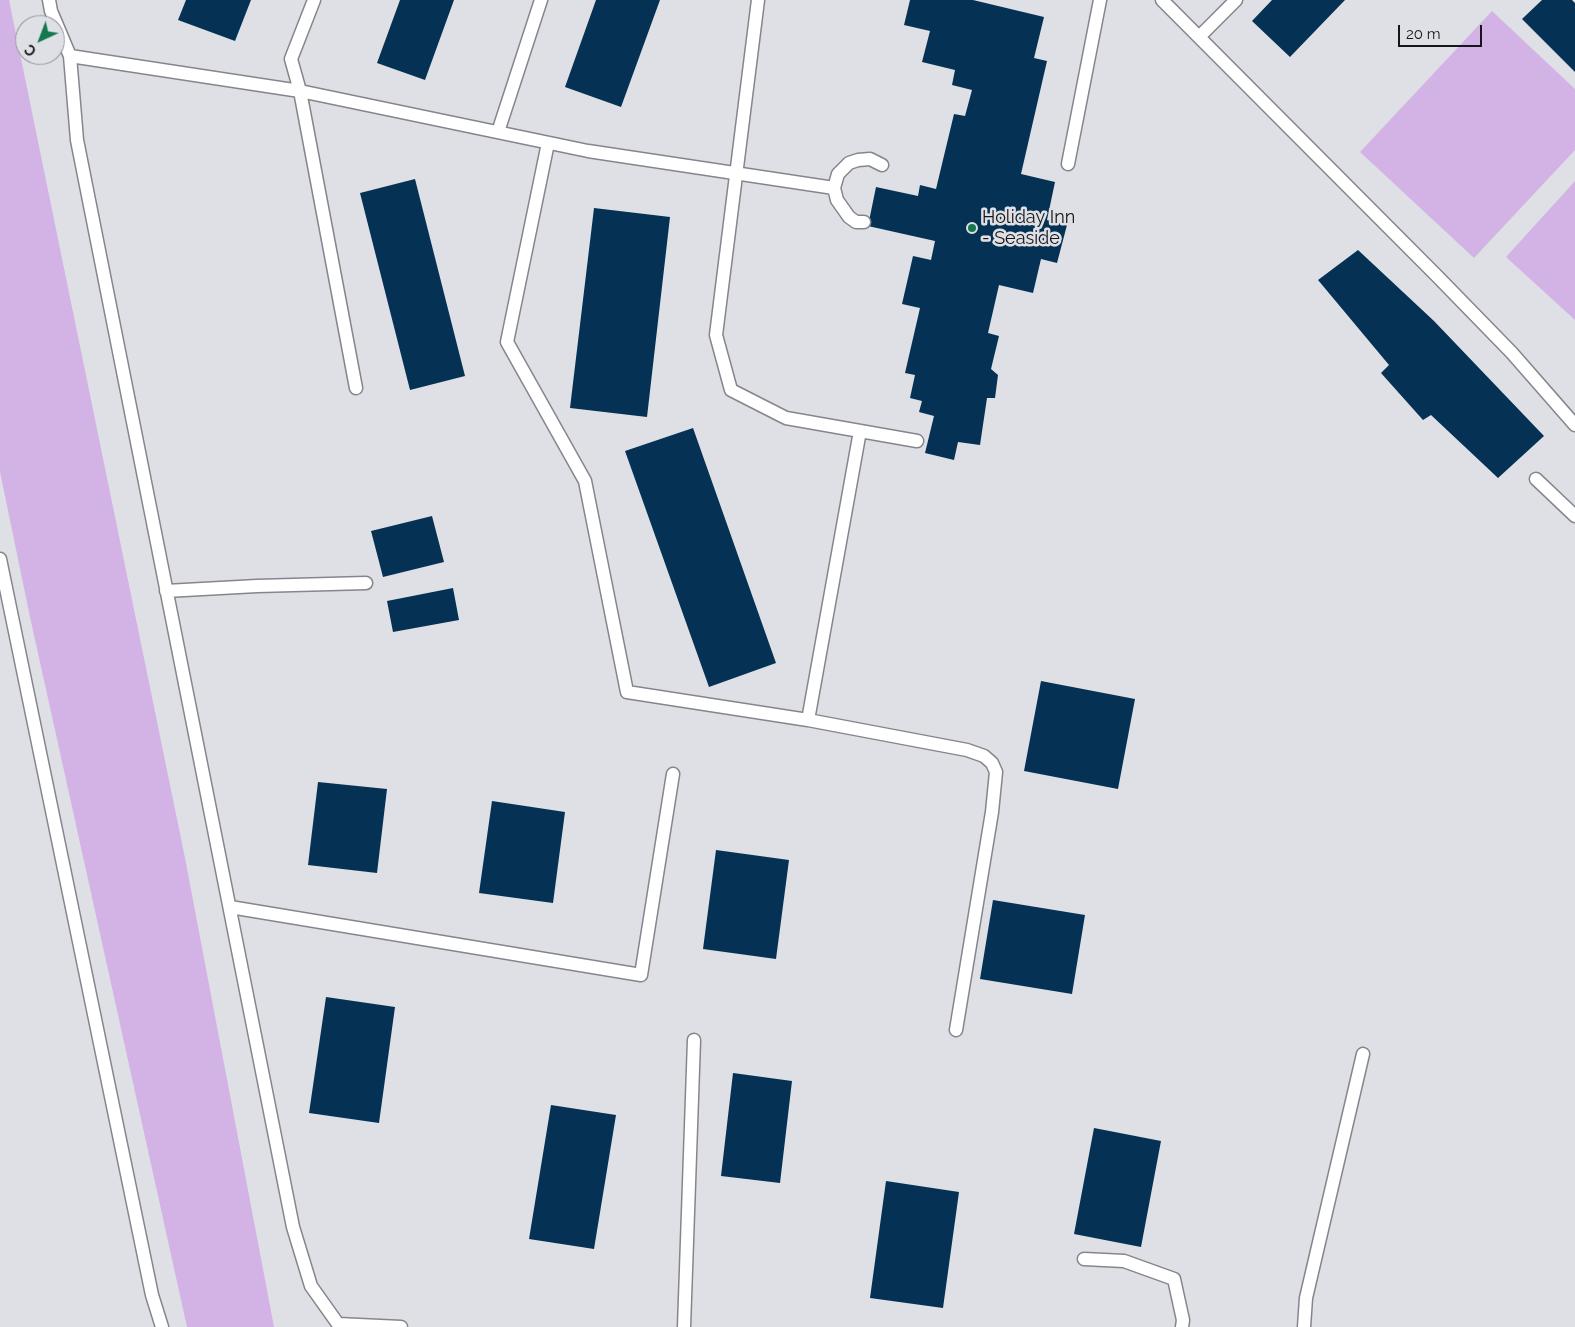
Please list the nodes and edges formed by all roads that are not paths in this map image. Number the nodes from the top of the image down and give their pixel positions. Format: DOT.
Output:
graph roads {
  1 [pos="50,0"];
  2 [pos="314,0"];
  3 [pos="541,0"];
  4 [pos="758,0"];
  5 [pos="1100,0"];
  6 [pos="1162,0"];
  7 [pos="1236,0"];
  8 [pos="1199,37"];
  9 [pos="70,56"];
  10 [pos="300,91"];
  11 [pos="498,132"];
  12 [pos="548,143"];
  13 [pos="1068,164"];
  14 [pos="882,165"];
  15 [pos="737,174"];
  16 [pos="834,188"];
  17 [pos="864,222"];
  18 [pos="356,388"];
  19 [pos="1572,420"];
  20 [pos="860,431"];
  21 [pos="917,441"];
  22 [pos="1536,479"];
  23 [pos="1575,516"];
  24 [pos="0,559"];
  25 [pos="366,584"];
  26 [pos="166,591"];
  27 [pos="808,720"];
  28 [pos="673,774"];
  29 [pos="230,907"];
  30 [pos="956,1030"];
  31 [pos="694,1040"];
  32 [pos="1362,1054"];
  33 [pos="1084,1259"];
  34 [pos="162,1327"];
  35 [pos="401,1327"];
  36 [pos="684,1327"];
  37 [pos="1182,1327"];
  38 [pos="1304,1327"];
  1 -- 9 [label="lane"];
  2 -- 10 [label="lane"];
  3 -- 11 [label="lane"];
  4 -- 15 [label="lane"];
  5 -- 13 [label="lane"];
  6 -- 8 [label="lane"];
  7 -- 8 [label="lane"];
  8 -- 19 [label="lane"];
  9 -- 10 [label="lane"];
  9 -- 26 [label="lane"];
  10 -- 11 [label="lane"];
  10 -- 18 [label="lane"];
  11 -- 12 [label="lane"];
  12 -- 15 [label="lane"];
  12 -- 27 [label="lane"];
  14 -- 16 [label="lane"];
  15 -- 16 [label="lane"];
  15 -- 20 [label="lane"];
  16 -- 17 [label="lane"];
  20 -- 21 [label="lane"];
  20 -- 27 [label="lane"];
  22 -- 23 [label="lane"];
  24 -- 34 [label="lane"];
  25 -- 26 [label="lane"];
  26 -- 29 [label="lane"];
  27 -- 30 [label="lane"];
  28 -- 29 [label="lane"];
  29 -- 35 [label="lane"];
  31 -- 36 [label="lane"];
  32 -- 38 [label="lane"];
  33 -- 37 [label="lane"];
}
